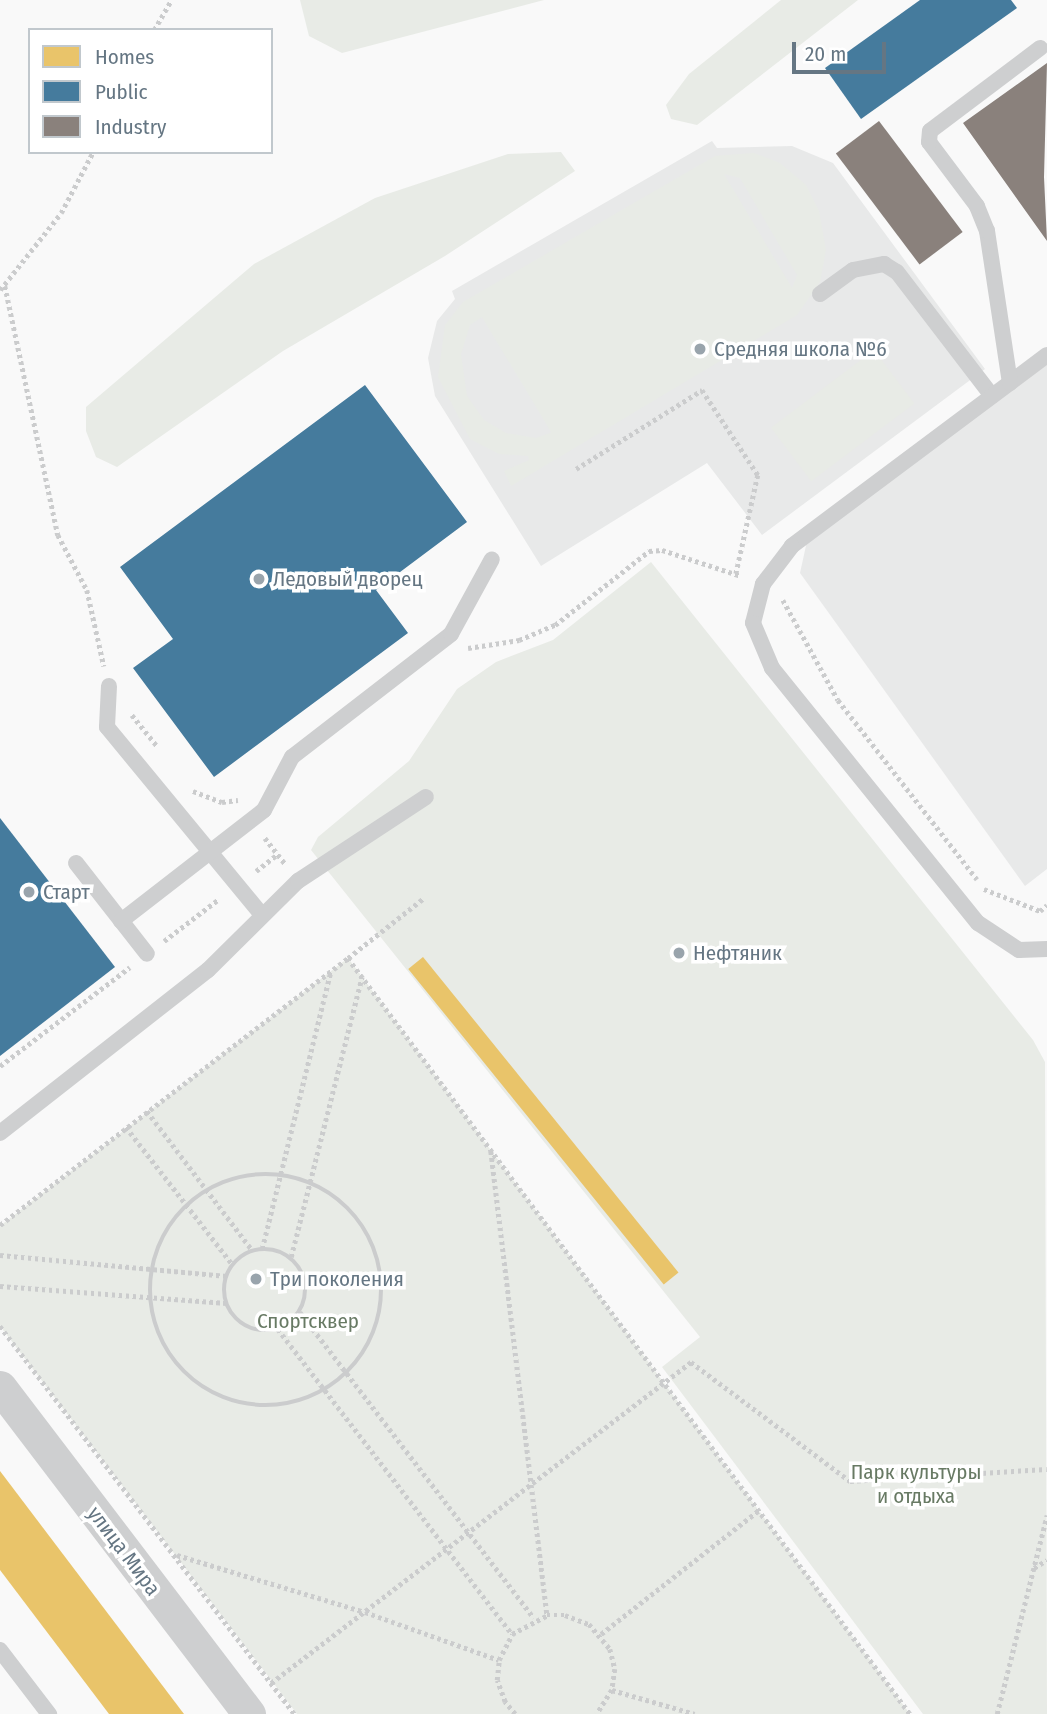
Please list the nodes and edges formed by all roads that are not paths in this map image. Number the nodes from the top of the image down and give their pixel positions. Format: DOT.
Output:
graph roads {
  1 [pos="1040,48"];
  2 [pos="820,294"];
  3 [pos="1047,355"];
  4 [pos="1010,383"];
  5 [pos="992,396"];
  6 [pos="492,559"];
  7 [pos="109,686"];
  8 [pos="426,797"];
  9 [pos="214,852"];
  10 [pos="76,863"];
  11 [pos="261,914"];
  12 [pos="121,921"];
  13 [pos="1047,949"];
  14 [pos="147,954"];
  15 [pos="0,1133"];
  16 [pos="0,1387"];
  17 [pos="0,1650"];
  18 [pos="49,1714"];
  19 [pos="249,1714"];
  1 -- 4 [label="lane"];
  2 -- 5 [label="lane"];
  3 -- 4 [label="lane"];
  4 -- 5 [label="lane"];
  5 -- 13 [label="lane"];
  6 -- 9 [label="lane"];
  7 -- 9 [label="lane"];
  8 -- 11 [label="lane"];
  9 -- 11 [label="lane"];
  9 -- 12 [label="lane"];
  10 -- 12 [label="lane"];
  11 -- 15 [label="lane"];
  12 -- 14 [label="lane"];
  16 -- 19 [label="street, улица Мира"];
  17 -- 18 [label="lane"];
}
